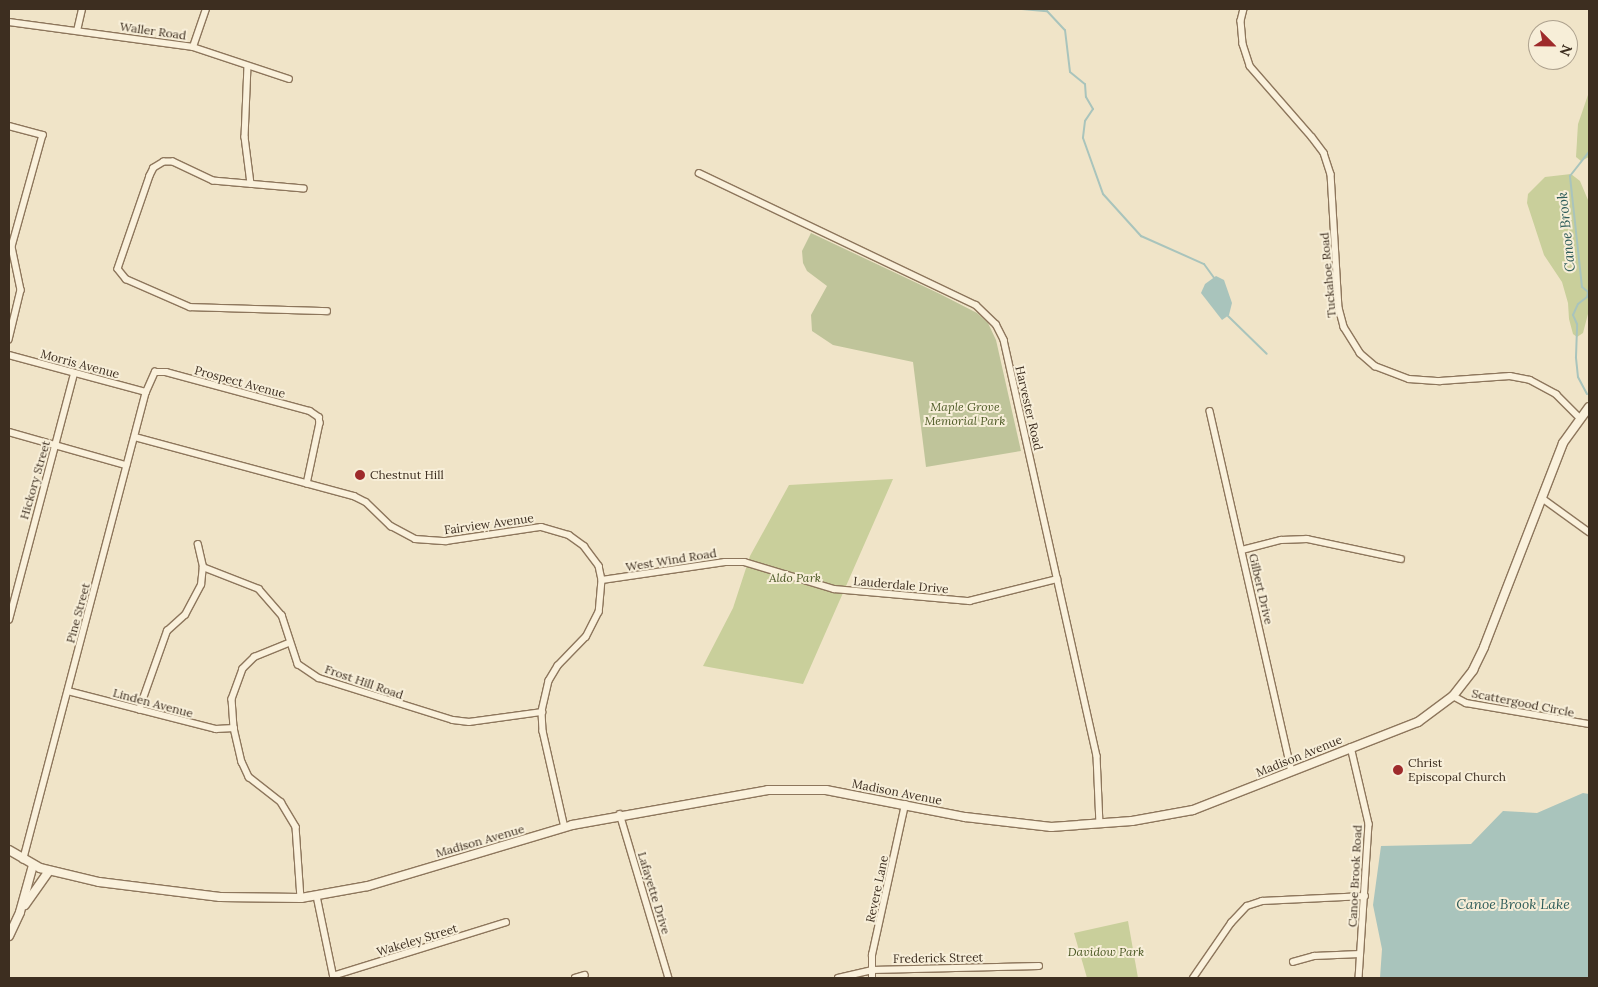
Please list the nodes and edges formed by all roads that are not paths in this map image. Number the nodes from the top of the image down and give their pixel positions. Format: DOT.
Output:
graph roads {
  1 [pos="82,9"];
  2 [pos="206,9"];
  3 [pos="1244,9"];
  4 [pos="9,22"];
  5 [pos="77,31"];
  6 [pos="193,47"];
  7 [pos="248,66"];
  8 [pos="289,79"];
  9 [pos="9,126"];
  10 [pos="699,173"];
  11 [pos="251,184"];
  12 [pos="304,189"];
  13 [pos="327,311"];
  14 [pos="9,340"];
  15 [pos="9,355"];
  16 [pos="155,372"];
  17 [pos="74,374"];
  18 [pos="146,392"];
  19 [pos="1589,408"];
  20 [pos="1210,412"];
  21 [pos="1579,417"];
  22 [pos="9,432"];
  23 [pos="136,437"];
  24 [pos="56,445"];
  25 [pos="126,465"];
  26 [pos="307,484"];
  27 [pos="1542,498"];
  28 [pos="1589,532"];
  29 [pos="198,545"];
  30 [pos="1242,550"];
  31 [pos="1401,559"];
  32 [pos="744,562"];
  33 [pos="203,567"];
  34 [pos="602,580"];
  35 [pos="1058,580"];
  36 [pos="9,620"];
  37 [pos="290,643"];
  38 [pos="68,691"];
  39 [pos="1454,696"];
  40 [pos="139,710"];
  41 [pos="542,712"];
  42 [pos="1589,724"];
  43 [pos="234,728"];
  44 [pos="1351,747"];
  45 [pos="1292,770"];
  46 [pos="905,805"];
  47 [pos="620,814"];
  48 [pos="1100,824"];
  49 [pos="565,828"];
  50 [pos="9,850"];
  51 [pos="23,860"];
  52 [pos="33,865"];
  53 [pos="49,871"];
  54 [pos="317,896"];
  55 [pos="1365,896"];
  56 [pos="301,898"];
  57 [pos="20,912"];
  58 [pos="506,922"];
  59 [pos="9,936"];
  60 [pos="1360,954"];
  61 [pos="1293,962"];
  62 [pos="1039,966"];
  63 [pos="872,970"];
  64 [pos="585,975"];
  65 [pos="334,977"];
  66 [pos="575,978"];
  67 [pos="669,978"];
  68 [pos="838,978"];
  69 [pos="872,978"];
  70 [pos="1192,978"];
  71 [pos="1359,978"];
  1 -- 5 [label="street"];
  2 -- 6 [label="street"];
  3 -- 21 [label="street, Tuckahoe Road"];
  4 -- 5 [label="street, Waller Road"];
  5 -- 6 [label="street, Waller Road"];
  6 -- 7 [label="street, Waller Road"];
  7 -- 8 [label="street, Waller Road"];
  7 -- 11 [label="street"];
  9 -- 14 [label="street"];
  10 -- 35 [label="street, Harvester Road"];
  11 -- 12 [label="street"];
  11 -- 13 [label="street"];
  15 -- 17 [label="street, Morris Avenue"];
  16 -- 18 [label="street, Pine Street"];
  16 -- 26 [label="street, Prospect Avenue"];
  17 -- 18 [label="street, Morris Avenue"];
  17 -- 24 [label="street, Hickory Street"];
  18 -- 23 [label="street, Pine Street"];
  19 -- 21 [label="street, Madison Avenue"];
  20 -- 30 [label="street, Gilbert Drive"];
  21 -- 27 [label="street, Madison Avenue"];
  22 -- 24 [label="street"];
  23 -- 25 [label="street, Pine Street"];
  23 -- 26 [label="street, Fairview Avenue"];
  24 -- 25 [label="street"];
  24 -- 36 [label="street, Hickory Street"];
  25 -- 38 [label="street, Pine Street"];
  26 -- 34 [label="street, Fairview Avenue"];
  27 -- 28 [label="street"];
  27 -- 39 [label="street, Madison Avenue"];
  29 -- 33 [label="street"];
  30 -- 31 [label="street"];
  30 -- 45 [label="street, Gilbert Drive"];
  32 -- 34 [label="street, West Wind Road"];
  32 -- 35 [label="street, Lauderdale Drive"];
  33 -- 37 [label="street, Frost Hill Road"];
  33 -- 40 [label="street"];
  34 -- 41 [label="street, Fairview Avenue"];
  35 -- 48 [label="street, Harvester Road"];
  37 -- 41 [label="street, Frost Hill Road"];
  37 -- 43 [label="street"];
  38 -- 40 [label="street, Linden Avenue"];
  38 -- 51 [label="street, Pine Street"];
  39 -- 42 [label="street, Scattergood Circle"];
  39 -- 44 [label="street, Madison Avenue"];
  40 -- 43 [label="street, Linden Avenue"];
  41 -- 49 [label="street, Fairview Avenue"];
  43 -- 56 [label="street"];
  44 -- 45 [label="street, Madison Avenue"];
  44 -- 55 [label="street, Canoe Brook Road"];
  45 -- 48 [label="street, Madison Avenue"];
  46 -- 47 [label="street, Madison Avenue"];
  46 -- 48 [label="street, Madison Avenue"];
  46 -- 63 [label="street, Revere Lane"];
  47 -- 49 [label="street, Madison Avenue"];
  47 -- 67 [label="street, Lafayette Drive"];
  49 -- 54 [label="street, Madison Avenue"];
  50 -- 51 [label="street, Madison Avenue"];
  51 -- 52 [label="street, Madison Avenue"];
  52 -- 53 [label="street, Madison Avenue"];
  52 -- 57 [label="street"];
  53 -- 56 [label="street, Madison Avenue"];
  53 -- 57 [label="street"];
  54 -- 56 [label="street, Madison Avenue"];
  54 -- 65 [label="street"];
  55 -- 60 [label="street, Canoe Brook Road"];
  55 -- 70 [label="street"];
  57 -- 59 [label="street"];
  58 -- 65 [label="street, Wakeley Street"];
  60 -- 61 [label="street"];
  60 -- 71 [label="street, Canoe Brook Road"];
  62 -- 63 [label="street, Frederick Street"];
  63 -- 68 [label="street, Frederick Street"];
  63 -- 69 [label="street, Revere Lane"];
  64 -- 66 [label="street"];
}
